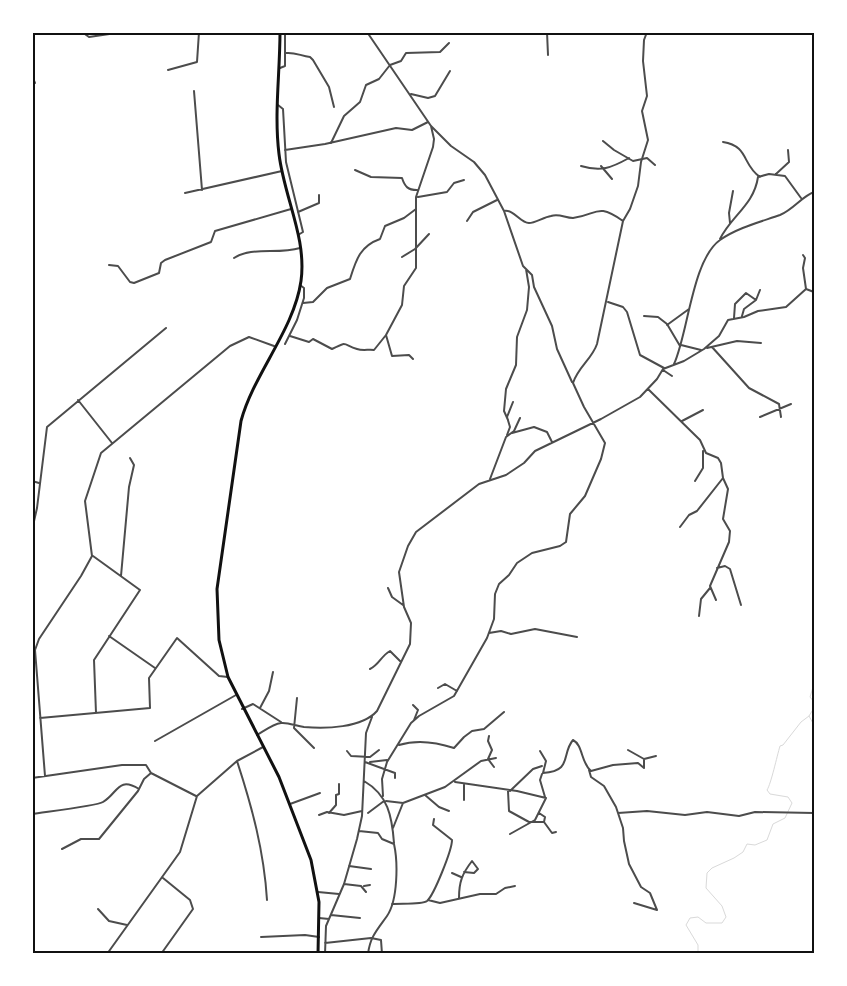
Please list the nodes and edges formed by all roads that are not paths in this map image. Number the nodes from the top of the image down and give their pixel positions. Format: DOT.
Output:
graph roads {
  1 [pos="82,32"];
  2 [pos="123,32"];
  3 [pos="199,32"];
  4 [pos="280,32"];
  5 [pos="285,32"];
  6 [pos="367,32"];
  7 [pos="547,32"];
  8 [pos="647,32"];
  9 [pos="449,43"];
  10 [pos="286,53"];
  11 [pos="548,55"];
  12 [pos="390,65"];
  13 [pos="280,68"];
  14 [pos="168,70"];
  15 [pos="450,71"];
  16 [pos="32,76"];
  17 [pos="36,83"];
  18 [pos="194,91"];
  19 [pos="411,94"];
  20 [pos="278,105"];
  21 [pos="334,107"];
  22 [pos="428,122"];
  23 [pos="431,126"];
  24 [pos="604,141"];
  25 [pos="723,142"];
  26 [pos="331,143"];
  27 [pos="285,150"];
  28 [pos="788,150"];
  29 [pos="629,158"];
  30 [pos="642,159"];
  31 [pos="655,165"];
  32 [pos="582,166"];
  33 [pos="601,166"];
  34 [pos="355,170"];
  35 [pos="604,170"];
  36 [pos="282,172"];
  37 [pos="776,174"];
  38 [pos="760,176"];
  39 [pos="612,179"];
  40 [pos="464,180"];
  41 [pos="202,190"];
  42 [pos="418,190"];
  43 [pos="733,191"];
  44 [pos="814,192"];
  45 [pos="185,193"];
  46 [pos="319,195"];
  47 [pos="416,197"];
  48 [pos="801,198"];
  49 [pos="497,200"];
  50 [pos="291,209"];
  51 [pos="416,209"];
  52 [pos="504,211"];
  53 [pos="298,212"];
  54 [pos="623,220"];
  55 [pos="466,221"];
  56 [pos="730,223"];
  57 [pos="429,234"];
  58 [pos="298,235"];
  59 [pos="719,241"];
  60 [pos="417,245"];
  61 [pos="300,248"];
  62 [pos="803,255"];
  63 [pos="402,257"];
  64 [pos="234,258"];
  65 [pos="109,265"];
  66 [pos="526,269"];
  67 [pos="300,285"];
  68 [pos="814,286"];
  69 [pos="806,289"];
  70 [pos="760,290"];
  71 [pos="810,290"];
  72 [pos="814,292"];
  73 [pos="756,300"];
  74 [pos="608,302"];
  75 [pos="302,303"];
  76 [pos="689,310"];
  77 [pos="644,316"];
  78 [pos="742,316"];
  79 [pos="734,318"];
  80 [pos="667,325"];
  81 [pos="166,328"];
  82 [pos="386,335"];
  83 [pos="290,336"];
  84 [pos="761,343"];
  85 [pos="285,344"];
  86 [pos="680,345"];
  87 [pos="274,346"];
  88 [pos="712,347"];
  89 [pos="703,349"];
  90 [pos="412,359"];
  91 [pos="674,364"];
  92 [pos="663,369"];
  93 [pos="672,376"];
  94 [pos="573,383"];
  95 [pos="648,390"];
  96 [pos="78,400"];
  97 [pos="513,402"];
  98 [pos="791,404"];
  99 [pos="780,406"];
  100 [pos="703,410"];
  101 [pos="760,417"];
  102 [pos="781,417"];
  103 [pos="520,418"];
  104 [pos="508,420"];
  105 [pos="682,421"];
  106 [pos="594,423"];
  107 [pos="512,433"];
  108 [pos="507,435"];
  109 [pos="552,442"];
  110 [pos="112,443"];
  111 [pos="703,447"];
  112 [pos="130,458"];
  113 [pos="722,478"];
  114 [pos="490,479"];
  115 [pos="32,481"];
  116 [pos="695,481"];
  117 [pos="39,483"];
  118 [pos="680,527"];
  119 [pos="32,530"];
  120 [pos="92,556"];
  121 [pos="717,568"];
  122 [pos="121,576"];
  123 [pos="388,588"];
  124 [pos="710,588"];
  125 [pos="716,600"];
  126 [pos="403,605"];
  127 [pos="741,605"];
  128 [pos="699,616"];
  129 [pos="489,633"];
  130 [pos="109,636"];
  131 [pos="577,637"];
  132 [pos="401,662"];
  133 [pos="34,663"];
  134 [pos="155,668"];
  135 [pos="370,669"];
  136 [pos="273,672"];
  137 [pos="228,678"];
  138 [pos="438,688"];
  139 [pos="457,692"];
  140 [pos="236,695"];
  141 [pos="297,698"];
  142 [pos="413,706"];
  143 [pos="260,708"];
  144 [pos="242,709"];
  145 [pos="504,712"];
  146 [pos="96,713"];
  147 [pos="372,716"];
  148 [pos="40,718"];
  149 [pos="414,720"];
  150 [pos="282,723"];
  151 [pos="294,726"];
  152 [pos="257,735"];
  153 [pos="489,736"];
  154 [pos="155,741"];
  155 [pos="399,745"];
  156 [pos="263,747"];
  157 [pos="314,748"];
  158 [pos="379,750"];
  159 [pos="540,750"];
  160 [pos="628,750"];
  161 [pos="348,751"];
  162 [pos="656,756"];
  163 [pos="365,758"];
  164 [pos="496,758"];
  165 [pos="488,759"];
  166 [pos="644,759"];
  167 [pos="388,760"];
  168 [pos="237,761"];
  169 [pos="365,762"];
  170 [pos="369,762"];
  171 [pos="494,766"];
  172 [pos="543,766"];
  173 [pos="384,769"];
  174 [pos="589,770"];
  175 [pos="151,773"];
  176 [pos="543,773"];
  177 [pos="45,776"];
  178 [pos="32,778"];
  179 [pos="395,778"];
  180 [pos="364,781"];
  181 [pos="455,782"];
  182 [pos="339,784"];
  183 [pos="464,784"];
  184 [pos="139,789"];
  185 [pos="509,791"];
  186 [pos="320,793"];
  187 [pos="425,795"];
  188 [pos="197,796"];
  189 [pos="383,796"];
  190 [pos="545,797"];
  191 [pos="464,800"];
  192 [pos="385,801"];
  193 [pos="404,803"];
  194 [pos="290,804"];
  195 [pos="362,811"];
  196 [pos="449,811"];
  197 [pos="329,813"];
  198 [pos="368,813"];
  199 [pos="538,813"];
  200 [pos="618,813"];
  201 [pos="814,813"];
  202 [pos="32,814"];
  203 [pos="318,815"];
  204 [pos="434,819"];
  205 [pos="533,822"];
  206 [pos="544,822"];
  207 [pos="393,828"];
  208 [pos="359,831"];
  209 [pos="556,832"];
  210 [pos="510,834"];
  211 [pos="394,844"];
  212 [pos="62,849"];
  213 [pos="349,866"];
  214 [pos="371,869"];
  215 [pos="464,872"];
  216 [pos="452,873"];
  217 [pos="461,877"];
  218 [pos="163,878"];
  219 [pos="344,884"];
  220 [pos="370,885"];
  221 [pos="362,886"];
  222 [pos="515,886"];
  223 [pos="318,892"];
  224 [pos="366,892"];
  225 [pos="339,894"];
  226 [pos="459,898"];
  227 [pos="267,900"];
  228 [pos="428,900"];
  229 [pos="634,903"];
  230 [pos="392,904"];
  231 [pos="98,909"];
  232 [pos="330,915"];
  233 [pos="319,918"];
  234 [pos="360,918"];
  235 [pos="329,919"];
  236 [pos="127,925"];
  237 [pos="261,937"];
  238 [pos="318,937"];
  239 [pos="370,939"];
  240 [pos="325,944"];
  241 [pos="107,954"];
  242 [pos="161,954"];
  243 [pos="318,954"];
  244 [pos="325,954"];
  245 [pos="368,954"];
  246 [pos="382,954"];
  1 -- 2 [label="street"];
  3 -- 14 [label="street"];
  4 -- 13 [label="highway"];
  5 -- 10 [label="street"];
  6 -- 12 [label="street"];
  7 -- 11 [label="street"];
  8 -- 30 [label="street"];
  9 -- 12 [label="street"];
  10 -- 13 [label="street"];
  10 -- 21 [label="street"];
  12 -- 19 [label="street"];
  12 -- 26 [label="street"];
  13 -- 20 [label="highway"];
  15 -- 19 [label="street"];
  16 -- 17 [label="street"];
  18 -- 41 [label="street"];
  19 -- 22 [label="street"];
  20 -- 27 [label="street"];
  20 -- 36 [label="highway"];
  22 -- 23 [label="street"];
  22 -- 26 [label="street"];
  23 -- 42 [label="street"];
  23 -- 49 [label="street"];
  24 -- 29 [label="street"];
  25 -- 38 [label="street"];
  26 -- 27 [label="street"];
  27 -- 53 [label="street"];
  28 -- 37 [label="street"];
  29 -- 30 [label="street"];
  29 -- 35 [label="street"];
  30 -- 31 [label="street"];
  30 -- 54 [label="street"];
  32 -- 35 [label="street"];
  33 -- 35 [label="street"];
  34 -- 42 [label="street"];
  35 -- 39 [label="street"];
  36 -- 41 [label="street"];
  36 -- 50 [label="highway"];
  37 -- 38 [label="street"];
  37 -- 48 [label="street"];
  38 -- 56 [label="street"];
  40 -- 47 [label="street"];
  41 -- 45 [label="street"];
  42 -- 47 [label="street"];
  43 -- 56 [label="street"];
  44 -- 48 [label="street"];
  46 -- 53 [label="street"];
  47 -- 51 [label="street"];
  48 -- 59 [label="street"];
  49 -- 52 [label="street"];
  49 -- 55 [label="street"];
  50 -- 58 [label="highway"];
  50 -- 65 [label="street"];
  51 -- 60 [label="street"];
  51 -- 75 [label="street"];
  52 -- 54 [label="street"];
  52 -- 66 [label="street"];
  53 -- 58 [label="street"];
  54 -- 74 [label="street"];
  56 -- 59 [label="street"];
  57 -- 60 [label="street"];
  58 -- 61 [label="highway"];
  59 -- 76 [label="street"];
  60 -- 63 [label="street"];
  60 -- 82 [label="street"];
  61 -- 64 [label="street"];
  61 -- 67 [label="highway"];
  62 -- 69 [label="street"];
  66 -- 94 [label="street"];
  66 -- 104 [label="street"];
  67 -- 75 [label="street"];
  67 -- 87 [label="highway"];
  68 -- 71 [label="street"];
  69 -- 71 [label="street"];
  69 -- 78 [label="street"];
  70 -- 73 [label="street"];
  71 -- 72 [label="street"];
  73 -- 78 [label="street"];
  73 -- 79 [label="street"];
  74 -- 92 [label="street"];
  74 -- 94 [label="street"];
  75 -- 83 [label="street"];
  76 -- 80 [label="street"];
  76 -- 86 [label="street"];
  77 -- 80 [label="street"];
  78 -- 79 [label="street"];
  79 -- 89 [label="street"];
  80 -- 86 [label="street"];
  81 -- 96 [label="street"];
  82 -- 83 [label="street"];
  82 -- 90 [label="street"];
  83 -- 85 [label="street"];
  84 -- 88 [label="street"];
  86 -- 89 [label="street"];
  86 -- 91 [label="street"];
  87 -- 110 [label="street"];
  87 -- 137 [label="highway"];
  88 -- 89 [label="street"];
  88 -- 99 [label="street"];
  89 -- 91 [label="street"];
  91 -- 92 [label="street"];
  92 -- 93 [label="street"];
  92 -- 95 [label="street"];
  94 -- 106 [label="street"];
  95 -- 105 [label="street"];
  95 -- 106 [label="street"];
  96 -- 110 [label="street"];
  96 -- 117 [label="street"];
  97 -- 104 [label="street"];
  98 -- 99 [label="street"];
  99 -- 101 [label="street"];
  99 -- 102 [label="street"];
  100 -- 105 [label="street"];
  103 -- 107 [label="street"];
  104 -- 108 [label="street"];
  105 -- 111 [label="street"];
  106 -- 109 [label="street"];
  106 -- 129 [label="street"];
  107 -- 108 [label="street"];
  107 -- 109 [label="street"];
  108 -- 114 [label="street"];
  109 -- 114 [label="street"];
  110 -- 120 [label="street"];
  111 -- 113 [label="street"];
  111 -- 116 [label="street"];
  112 -- 122 [label="street"];
  113 -- 118 [label="street"];
  113 -- 121 [label="street"];
  114 -- 126 [label="street"];
  115 -- 117 [label="street"];
  117 -- 119 [label="street"];
  120 -- 122 [label="street"];
  120 -- 133 [label="street"];
  121 -- 124 [label="street"];
  121 -- 127 [label="street"];
  122 -- 130 [label="street"];
  123 -- 126 [label="street"];
  124 -- 125 [label="street"];
  124 -- 128 [label="street"];
  126 -- 132 [label="street"];
  129 -- 131 [label="street"];
  129 -- 139 [label="street"];
  130 -- 134 [label="street"];
  130 -- 146 [label="street"];
  132 -- 135 [label="street"];
  132 -- 147 [label="street"];
  133 -- 148 [label="street"];
  134 -- 137 [label="street"];
  134 -- 146 [label="street"];
  136 -- 143 [label="street"];
  137 -- 140 [label="highway"];
  138 -- 139 [label="street"];
  139 -- 149 [label="street"];
  140 -- 144 [label="highway"];
  140 -- 154 [label="street"];
  141 -- 151 [label="street"];
  142 -- 149 [label="street"];
  143 -- 144 [label="street"];
  143 -- 150 [label="street"];
  144 -- 152 [label="highway"];
  145 -- 155 [label="street"];
  146 -- 148 [label="street"];
  147 -- 151 [label="street"];
  147 -- 163 [label="street"];
  148 -- 177 [label="street"];
  149 -- 155 [label="street"];
  150 -- 151 [label="street"];
  150 -- 152 [label="street"];
  151 -- 157 [label="street"];
  152 -- 156 [label="highway"];
  153 -- 165 [label="street"];
  155 -- 167 [label="street"];
  156 -- 168 [label="street"];
  156 -- 194 [label="highway"];
  158 -- 163 [label="street"];
  159 -- 172 [label="street"];
  160 -- 166 [label="street"];
  161 -- 163 [label="street"];
  162 -- 166 [label="street"];
  163 -- 169 [label="street"];
  164 -- 165 [label="street"];
  165 -- 171 [label="street"];
  165 -- 181 [label="street"];
  166 -- 174 [label="street"];
  167 -- 170 [label="street"];
  167 -- 173 [label="street"];
  168 -- 188 [label="street"];
  168 -- 227 [label="street"];
  169 -- 170 [label="street"];
  169 -- 180 [label="street"];
  170 -- 173 [label="street"];
  172 -- 176 [label="street"];
  172 -- 185 [label="street"];
  173 -- 179 [label="street"];
  173 -- 189 [label="street"];
  174 -- 176 [label="street"];
  174 -- 200 [label="street"];
  175 -- 177 [label="street"];
  175 -- 184 [label="street"];
  175 -- 188 [label="street"];
  176 -- 190 [label="street"];
  177 -- 178 [label="street"];
  180 -- 189 [label="street"];
  180 -- 195 [label="street"];
  181 -- 183 [label="street"];
  181 -- 187 [label="street"];
  182 -- 197 [label="street"];
  183 -- 185 [label="street"];
  183 -- 191 [label="street"];
  184 -- 202 [label="street"];
  184 -- 212 [label="street"];
  185 -- 190 [label="street"];
  185 -- 205 [label="street"];
  186 -- 194 [label="street"];
  187 -- 193 [label="street"];
  187 -- 196 [label="street"];
  188 -- 218 [label="street"];
  189 -- 192 [label="street"];
  190 -- 199 [label="street"];
  192 -- 193 [label="street"];
  192 -- 198 [label="street"];
  192 -- 207 [label="street"];
  193 -- 207 [label="street"];
  194 -- 223 [label="highway"];
  195 -- 197 [label="street"];
  195 -- 208 [label="street"];
  197 -- 203 [label="street"];
  199 -- 205 [label="street"];
  199 -- 206 [label="street"];
  200 -- 201 [label="street"];
  200 -- 229 [label="street"];
  204 -- 228 [label="street"];
  205 -- 206 [label="street"];
  205 -- 210 [label="street"];
  206 -- 209 [label="street"];
  207 -- 211 [label="street"];
  208 -- 211 [label="street"];
  208 -- 213 [label="street"];
  211 -- 230 [label="street"];
  213 -- 214 [label="street"];
  213 -- 219 [label="street"];
  215 -- 215 [label="street"];
  215 -- 217 [label="street"];
  216 -- 217 [label="street"];
  217 -- 226 [label="street"];
  218 -- 236 [label="street"];
  218 -- 242 [label="street"];
  219 -- 221 [label="street"];
  219 -- 225 [label="street"];
  220 -- 221 [label="street"];
  221 -- 224 [label="street"];
  222 -- 226 [label="street"];
  223 -- 225 [label="street"];
  223 -- 233 [label="highway"];
  225 -- 232 [label="street"];
  226 -- 228 [label="street"];
  228 -- 230 [label="street"];
  230 -- 239 [label="street"];
  231 -- 236 [label="street"];
  232 -- 234 [label="street"];
  232 -- 235 [label="street"];
  233 -- 235 [label="street"];
  233 -- 238 [label="highway"];
  235 -- 240 [label="street"];
  236 -- 241 [label="street"];
  237 -- 238 [label="street"];
  238 -- 243 [label="highway"];
  239 -- 240 [label="street"];
  239 -- 245 [label="street"];
  239 -- 246 [label="street"];
  240 -- 244 [label="street"];
}
